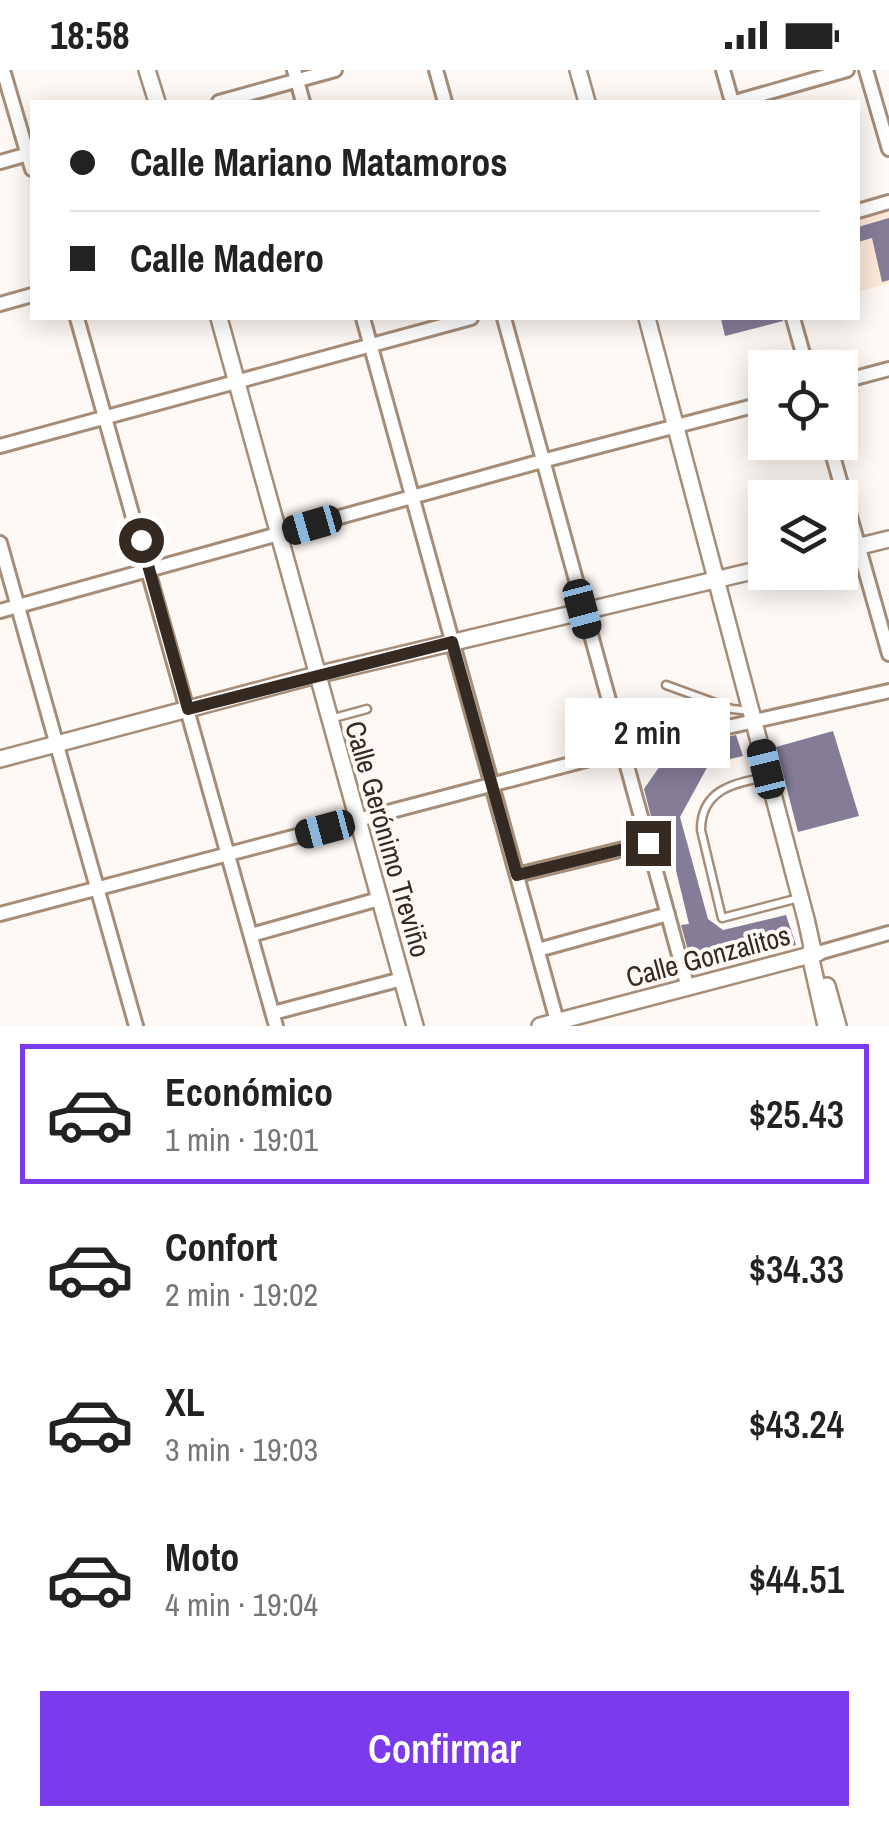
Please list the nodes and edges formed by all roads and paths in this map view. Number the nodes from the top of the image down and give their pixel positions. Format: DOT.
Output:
graph roads {
  1 [pos="3,70"];
  2 [pos="147,70"];
  3 [pos="335,70"];
  4 [pos="436,70"];
  5 [pos="578,70"];
  6 [pos="723,70"];
  7 [pos="847,70"];
  8 [pos="866,70"];
  9 [pos="296,75"];
  10 [pos="156,100"];
  11 [pos="225,100"];
  12 [pos="302,100"];
  13 [pos="444,100"];
  14 [pos="586,100"];
  15 [pos="733,100"];
  16 [pos="741,100"];
  17 [pos="889,149"];
  18 [pos="30,154"];
  19 [pos="0,162"];
  20 [pos="889,202"];
  21 [pos="860,209"];
  22 [pos="30,296"];
  23 [pos="0,304"];
  24 [pos="78,320"];
  25 [pos="220,320"];
  26 [pos="364,320"];
  27 [pos="464,320"];
  28 [pos="505,320"];
  29 [pos="648,320"];
  30 [pos="794,320"];
  31 [pos="370,346"];
  32 [pos="802,350"];
  33 [pos="889,369"];
  34 [pos="858,377"];
  35 [pos="237,381"];
  36 [pos="748,408"];
  37 [pos="106,416"];
  38 [pos="676,428"];
  39 [pos="0,446"];
  40 [pos="834,460"];
  41 [pos="542,461"];
  42 [pos="412,497"];
  43 [pos="278,534"];
  44 [pos="889,540"];
  45 [pos="0,543"];
  46 [pos="860,546"];
  47 [pos="150,570"];
  48 [pos="748,572"];
  49 [pos="717,578"];
  50 [pos="17,607"];
  51 [pos="582,609"];
  52 [pos="0,612"];
  53 [pos="452,642"];
  54 [pos="889,654"];
  55 [pos="316,675"];
  56 [pos="666,685"];
  57 [pos="889,691"];
  58 [pos="188,709"];
  59 [pos="368,709"];
  60 [pos="753,717"];
  61 [pos="328,719"];
  62 [pos="57,743"];
  63 [pos="620,751"];
  64 [pos="0,759"];
  65 [pos="768,776"];
  66 [pos="492,785"];
  67 [pos="357,821"];
  68 [pos="648,843"];
  69 [pos="229,855"];
  70 [pos="517,875"];
  71 [pos="99,888"];
  72 [pos="800,898"];
  73 [pos="380,899"];
  74 [pos="0,914"];
  75 [pos="668,914"];
  76 [pos="889,933"];
  77 [pos="251,935"];
  78 [pos="538,950"];
  79 [pos="813,951"];
  80 [pos="402,979"];
  81 [pos="688,988"];
  82 [pos="274,1019"];
  83 [pos="557,1022"];
  84 [pos="136,1026"];
  85 [pos="415,1026"];
  86 [pos="540,1026"];
  87 [pos="826,1026"];
  88 [pos="838,1026"];
  1 -- 18 [label="street"];
  2 -- 10 [label="street"];
  3 -- 9 [label="street"];
  4 -- 13 [label="street"];
  5 -- 14 [label="street"];
  6 -- 15 [label="street"];
  7 -- 16 [label="street"];
  8 -- 17 [label="street"];
  9 -- 11 [label="street"];
  9 -- 12 [label="street"];
  18 -- 19 [label="street"];
  20 -- 21 [label="street"];
  22 -- 23 [label="street"];
  24 -- 37 [label="street"];
  25 -- 35 [label="street, Calle Gerónimo Treviño"];
  26 -- 31 [label="street"];
  27 -- 31 [label="street"];
  28 -- 41 [label="street"];
  29 -- 38 [label="street"];
  30 -- 32 [label="street"];
  31 -- 35 [label="street"];
  31 -- 42 [label="street"];
  33 -- 34 [label="street"];
  35 -- 37 [label="street"];
  35 -- 43 [label="street, Calle Gerónimo Treviño"];
  36 -- 38 [label="street"];
  37 -- 39 [label="street"];
  37 -- 47 [label="street"];
  38 -- 41 [label="street"];
  38 -- 49 [label="street"];
  40 -- 46 [label="street"];
  41 -- 42 [label="street"];
  41 -- 51 [label="street"];
  42 -- 43 [label="street"];
  42 -- 53 [label="street"];
  43 -- 47 [label="street"];
  43 -- 55 [label="street, Calle Gerónimo Treviño"];
  44 -- 46 [label="street"];
  45 -- 50 [label="street"];
  46 -- 54 [label="street"];
  47 -- 50 [label="street"];
  47 -- 58 [label="street"];
  48 -- 49 [label="street"];
  49 -- 51 [label="street"];
  49 -- 60 [label="street"];
  50 -- 52 [label="street"];
  50 -- 62 [label="street"];
  51 -- 53 [label="street"];
  51 -- 63 [label="street"];
  53 -- 55 [label="street"];
  53 -- 66 [label="street"];
  55 -- 58 [label="street"];
  55 -- 61 [label="street, Calle Gerónimo Treviño"];
  56 -- 60 [label="lane"];
  57 -- 60 [label="street"];
  58 -- 62 [label="street"];
  58 -- 69 [label="street"];
  59 -- 61 [label="lane"];
  60 -- 63 [label="street"];
  60 -- 65 [label="street"];
  61 -- 67 [label="street, Calle Gerónimo Treviño"];
  62 -- 64 [label="street"];
  62 -- 71 [label="street"];
  63 -- 66 [label="street"];
  63 -- 68 [label="street"];
  65 -- 72 [label="street"];
  65 -- 72 [label="lane"];
  66 -- 67 [label="street"];
  66 -- 70 [label="street"];
  67 -- 69 [label="street"];
  67 -- 73 [label="street, Calle Gerónimo Treviño"];
  68 -- 70 [label="street"];
  68 -- 75 [label="street"];
  69 -- 71 [label="street"];
  69 -- 77 [label="street"];
  70 -- 78 [label="street"];
  71 -- 74 [label="street"];
  71 -- 84 [label="street"];
  72 -- 79 [label="street"];
  73 -- 77 [label="street"];
  73 -- 80 [label="street, Calle Gerónimo Treviño"];
  75 -- 78 [label="street"];
  75 -- 81 [label="street"];
  76 -- 79 [label="street, Calle Gonzalitos"];
  77 -- 82 [label="street"];
  78 -- 83 [label="street"];
  79 -- 81 [label="street, Calle Gonzalitos"];
  79 -- 87 [label="street"];
  79 -- 88 [label="street"];
  80 -- 82 [label="street"];
  80 -- 85 [label="street, Calle Gerónimo Treviño"];
  81 -- 83 [label="street, Calle Gonzalitos"];
  83 -- 86 [label="street, Calle Gonzalitos"];
}
